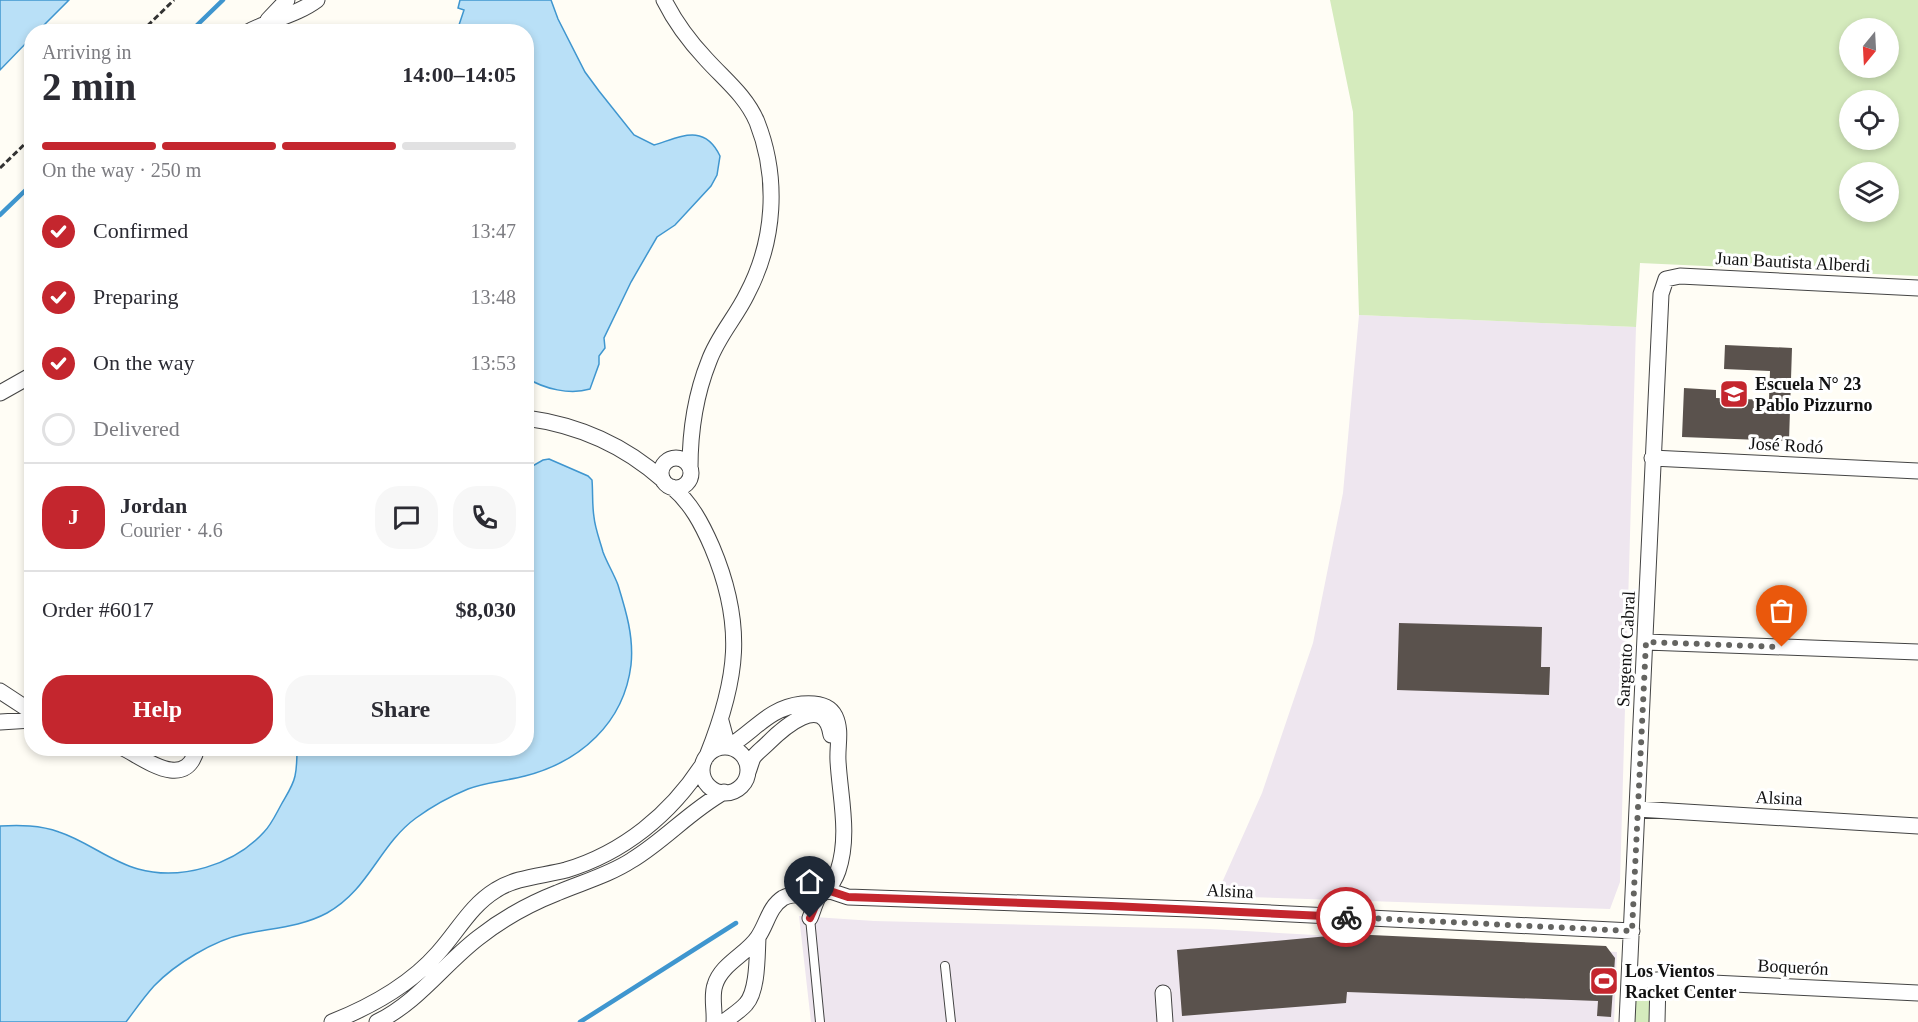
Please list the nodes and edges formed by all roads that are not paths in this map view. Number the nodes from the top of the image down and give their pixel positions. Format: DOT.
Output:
graph roads {
  1 [pos="287,0"];
  2 [pos="317,0"];
  3 [pos="664,0"];
  4 [pos="266,22"];
  5 [pos="262,24"];
  6 [pos="1666,279"];
  7 [pos="1918,288"];
  8 [pos="24,380"];
  9 [pos="0,393"];
  10 [pos="534,419"];
  11 [pos="690,438"];
  12 [pos="1653,458"];
  13 [pos="639,459"];
  14 [pos="668,461"];
  15 [pos="1918,471"];
  16 [pos="689,475"];
  17 [pos="668,483"];
  18 [pos="690,504"];
  19 [pos="1646,642"];
  20 [pos="1918,652"];
  21 [pos="0,692"];
  22 [pos="24,707"];
  23 [pos="0,720"];
  24 [pos="24,720"];
  25 [pos="721,722"];
  26 [pos="728,747"];
  27 [pos="136,756"];
  28 [pos="193,756"];
  29 [pos="838,758"];
  30 [pos="705,760"];
  31 [pos="748,772"];
  32 [pos="724,792"];
  33 [pos="1638,809"];
  34 [pos="1918,826"];
  35 [pos="527,879"];
  36 [pos="823,893"];
  37 [pos="532,904"];
  38 [pos="810,918"];
  39 [pos="462,921"];
  40 [pos="1632,931"];
  41 [pos="478,938"];
  42 [pos="758,938"];
  43 [pos="945,966"];
  44 [pos="1630,979"];
  45 [pos="1658,980"];
  46 [pos="1163,993"];
  47 [pos="1918,993"];
  48 [pos="332,1022"];
  49 [pos="377,1022"];
  50 [pos="714,1022"];
  51 [pos="724,1022"];
  52 [pos="820,1022"];
  53 [pos="951,1022"];
  54 [pos="1165,1022"];
  55 [pos="1627,1022"];
  56 [pos="1657,1022"];
  1 -- 4 [label="street"];
  2 -- 4 [label="street"];
  3 -- 11 [label="street"];
  4 -- 5 [label="street"];
  6 -- 7 [label="street, Juan Bautista Alberdi"];
  6 -- 12 [label="street, Sargento Cabral"];
  8 -- 9 [label="street"];
  10 -- 13 [label="street"];
  11 -- 14 [label="street"];
  11 -- 16 [label="street"];
  12 -- 15 [label="street, José Rodó"];
  12 -- 19 [label="street, Sargento Cabral"];
  13 -- 14 [label="street"];
  13 -- 17 [label="street"];
  14 -- 16 [label="street"];
  14 -- 17 [label="street"];
  16 -- 17 [label="street"];
  16 -- 18 [label="street"];
  17 -- 18 [label="street"];
  18 -- 25 [label="street"];
  19 -- 20 [label="street"];
  19 -- 33 [label="street, Sargento Cabral"];
  21 -- 22 [label="street"];
  21 -- 23 [label="street"];
  23 -- 24 [label="street"];
  25 -- 26 [label="street"];
  25 -- 30 [label="street"];
  26 -- 29 [label="street"];
  26 -- 30 [label="street"];
  26 -- 31 [label="street"];
  27 -- 28 [label="street"];
  29 -- 31 [label="street"];
  29 -- 36 [label="street"];
  30 -- 32 [label="street"];
  30 -- 35 [label="street"];
  31 -- 32 [label="street"];
  32 -- 37 [label="street"];
  33 -- 34 [label="street, Alsina"];
  33 -- 40 [label="street, Sargento Cabral"];
  35 -- 37 [label="street"];
  35 -- 39 [label="street"];
  36 -- 38 [label="street"];
  36 -- 40 [label="street, Alsina"];
  36 -- 42 [label="street, Alsina"];
  37 -- 41 [label="street"];
  38 -- 52 [label="lane"];
  39 -- 41 [label="street"];
  39 -- 48 [label="street"];
  40 -- 44 [label="street, Sargento Cabral"];
  41 -- 49 [label="street"];
  42 -- 50 [label="street"];
  42 -- 51 [label="street"];
  43 -- 53 [label="lane"];
  44 -- 45 [label="street, Boquerón"];
  44 -- 55 [label="street, Sargento Cabral"];
  45 -- 47 [label="street, Boquerón"];
  45 -- 56 [label="street"];
  46 -- 54 [label="street"];
}
